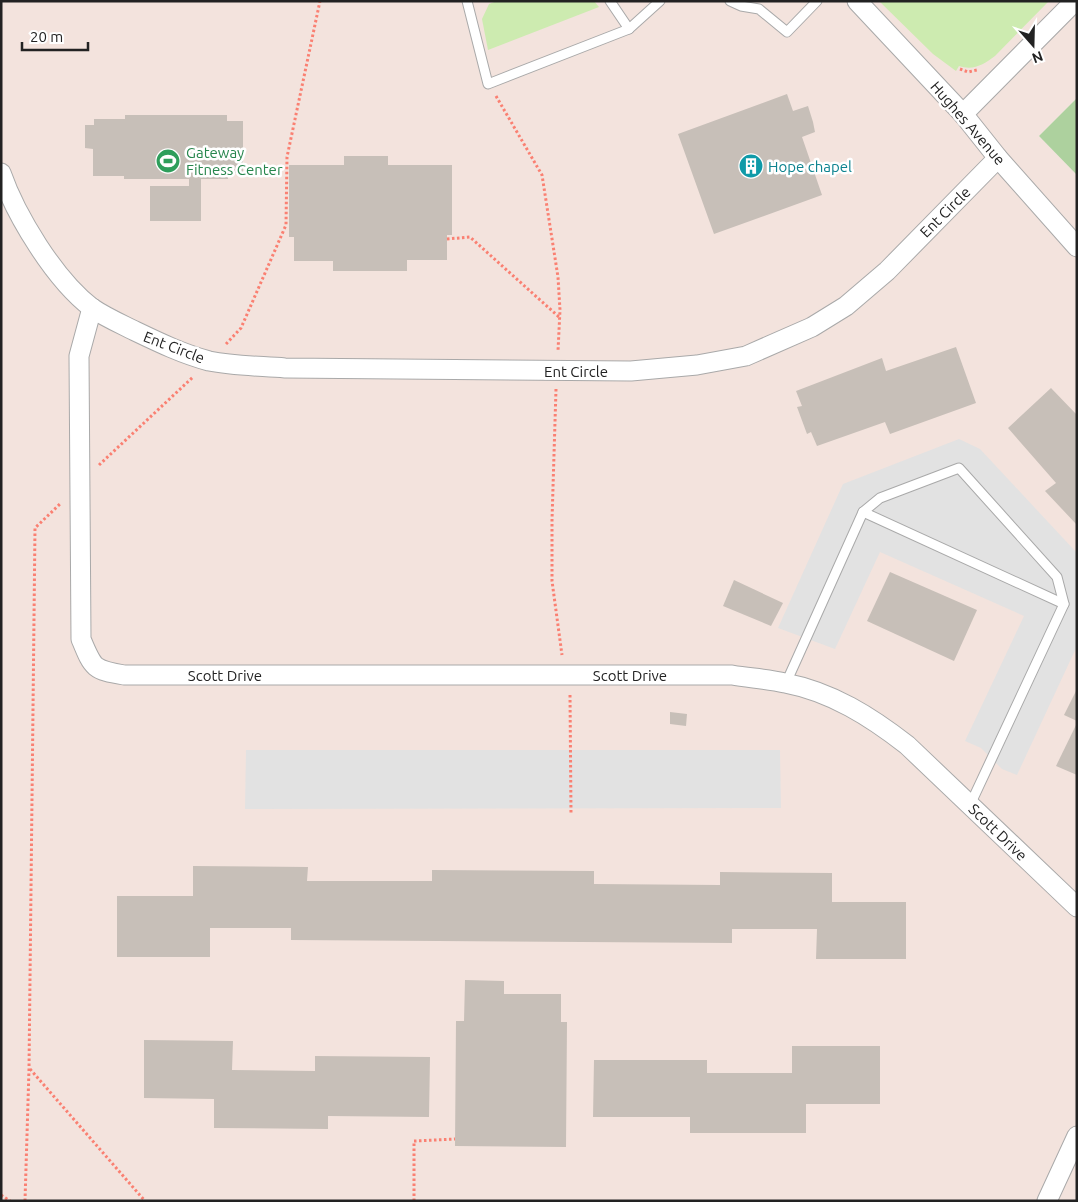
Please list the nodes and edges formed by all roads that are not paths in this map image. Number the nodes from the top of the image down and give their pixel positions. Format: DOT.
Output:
graph roads {
  1 [pos="467,1"];
  2 [pos="610,1"];
  3 [pos="660,1"];
  4 [pos="730,1"];
  5 [pos="817,1"];
  6 [pos="857,1"];
  7 [pos="1075,1"];
  8 [pos="629,29"];
  9 [pos="963,114"];
  10 [pos="998,158"];
  11 [pos="3,186"];
  12 [pos="1077,247"];
  13 [pos="92,308"];
  14 [pos="863,512"];
  15 [pos="1064,604"];
  16 [pos="786,683"];
  17 [pos="970,805"];
  18 [pos="1077,907"];
  19 [pos="1077,1136"];
  20 [pos="1047,1201"];
  1 -- 8 [label="lane"];
  2 -- 8 [label="lane"];
  3 -- 8 [label="lane"];
  4 -- 5 [label="lane"];
  6 -- 9 [label="street, Hughes Avenue"];
  7 -- 9 [label="street"];
  9 -- 10 [label="street, Hughes Avenue"];
  10 -- 12 [label="street, Hughes Avenue"];
  10 -- 13 [label="street, Ent Circle"];
  11 -- 13 [label="street, Ent Circle"];
  13 -- 16 [label="street, Scott Drive"];
  14 -- 15 [label="lane"];
  14 -- 15 [label="lane"];
  14 -- 16 [label="lane"];
  15 -- 17 [label="lane"];
  16 -- 17 [label="street, Scott Drive"];
  17 -- 18 [label="street, Scott Drive"];
  19 -- 20 [label="street"];
}
